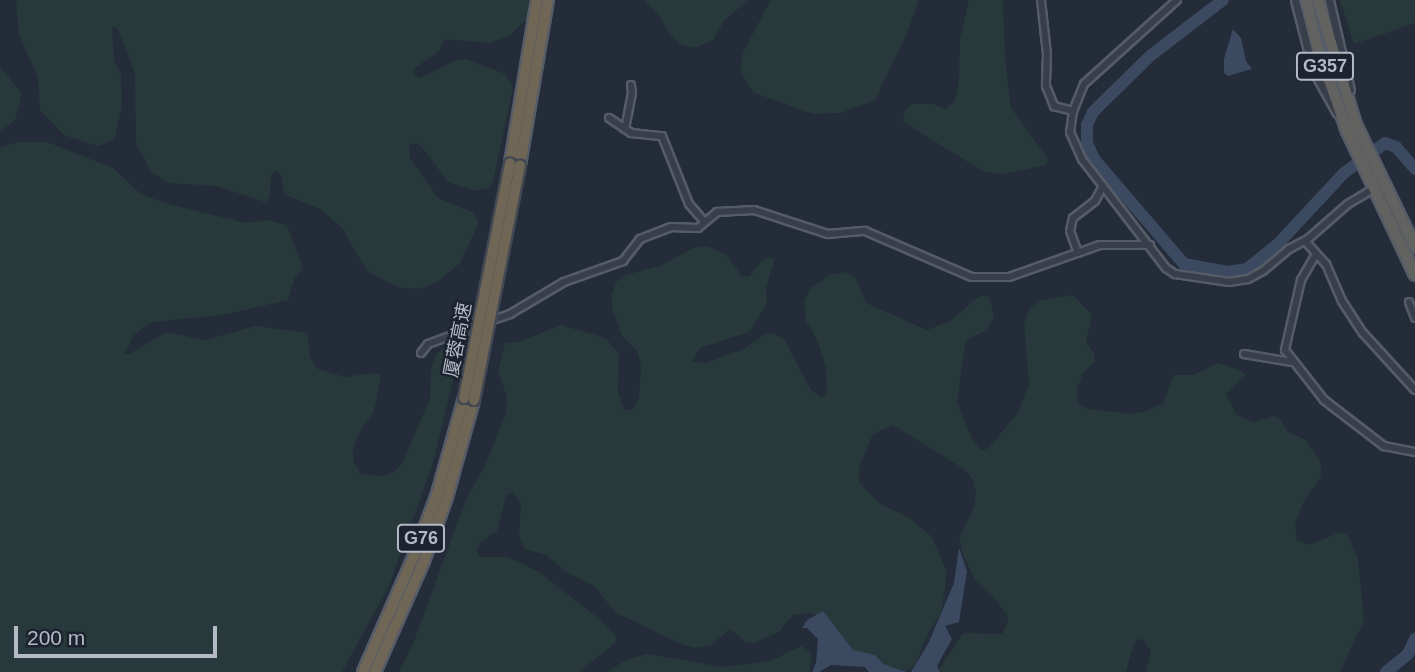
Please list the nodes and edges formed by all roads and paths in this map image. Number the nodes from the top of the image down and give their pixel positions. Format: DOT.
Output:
graph roads {
  1 [pos="537,0"];
  2 [pos="548,0"];
  3 [pos="1047,0"];
  4 [pos="1177,0"];
  5 [pos="1296,0"];
  6 [pos="1306,0"];
  7 [pos="1318,0"];
  8 [pos="1329,0"];
  9 [pos="1041,4"];
  10 [pos="631,85"];
  11 [pos="1073,111"];
  12 [pos="609,118"];
  13 [pos="1352,128"];
  14 [pos="625,129"];
  15 [pos="521,131"];
  16 [pos="1103,186"];
  17 [pos="1373,188"];
  18 [pos="704,221"];
  19 [pos="1305,241"];
  20 [pos="1150,245"];
  21 [pos="1415,247"];
  22 [pos="1078,253"];
  23 [pos="1316,254"];
  24 [pos="1415,275"];
  25 [pos="1409,302"];
  26 [pos="1415,318"];
  27 [pos="421,353"];
  28 [pos="1244,354"];
  29 [pos="1294,362"];
  30 [pos="1415,390"];
  31 [pos="469,399"];
  32 [pos="1415,452"];
  33 [pos="363,672"];
  34 [pos="375,672"];
  1 -- 15 [label="highway, 厦蓉高速 / G76"];
  2 -- 15 [label="highway, 厦蓉高速 / G76"];
  3 -- 9 [label="street"];
  4 -- 11 [label="street"];
  5 -- 13 [label="street"];
  6 -- 13 [label="highway, G357"];
  7 -- 13 [label="highway, G357"];
  8 -- 13 [label="street"];
  9 -- 11 [label="street"];
  10 -- 14 [label="street"];
  11 -- 16 [label="street"];
  12 -- 14 [label="street"];
  13 -- 17 [label="highway, G357"];
  13 -- 21 [label="highway, G357"];
  14 -- 18 [label="street"];
  15 -- 31 [label="highway, 厦蓉高速 / G76, bridge"];
  16 -- 20 [label="street"];
  16 -- 22 [label="street"];
  17 -- 19 [label="street"];
  17 -- 24 [label="highway, G357"];
  18 -- 22 [label="street"];
  18 -- 27 [label="street"];
  19 -- 20 [label="street"];
  19 -- 23 [label="street"];
  20 -- 22 [label="street"];
  23 -- 29 [label="street"];
  23 -- 30 [label="street"];
  25 -- 26 [label="street"];
  28 -- 29 [label="street"];
  29 -- 32 [label="street"];
  31 -- 33 [label="highway, 厦蓉高速 / G76"];
  31 -- 34 [label="highway, 厦蓉高速 / G76"];
}
